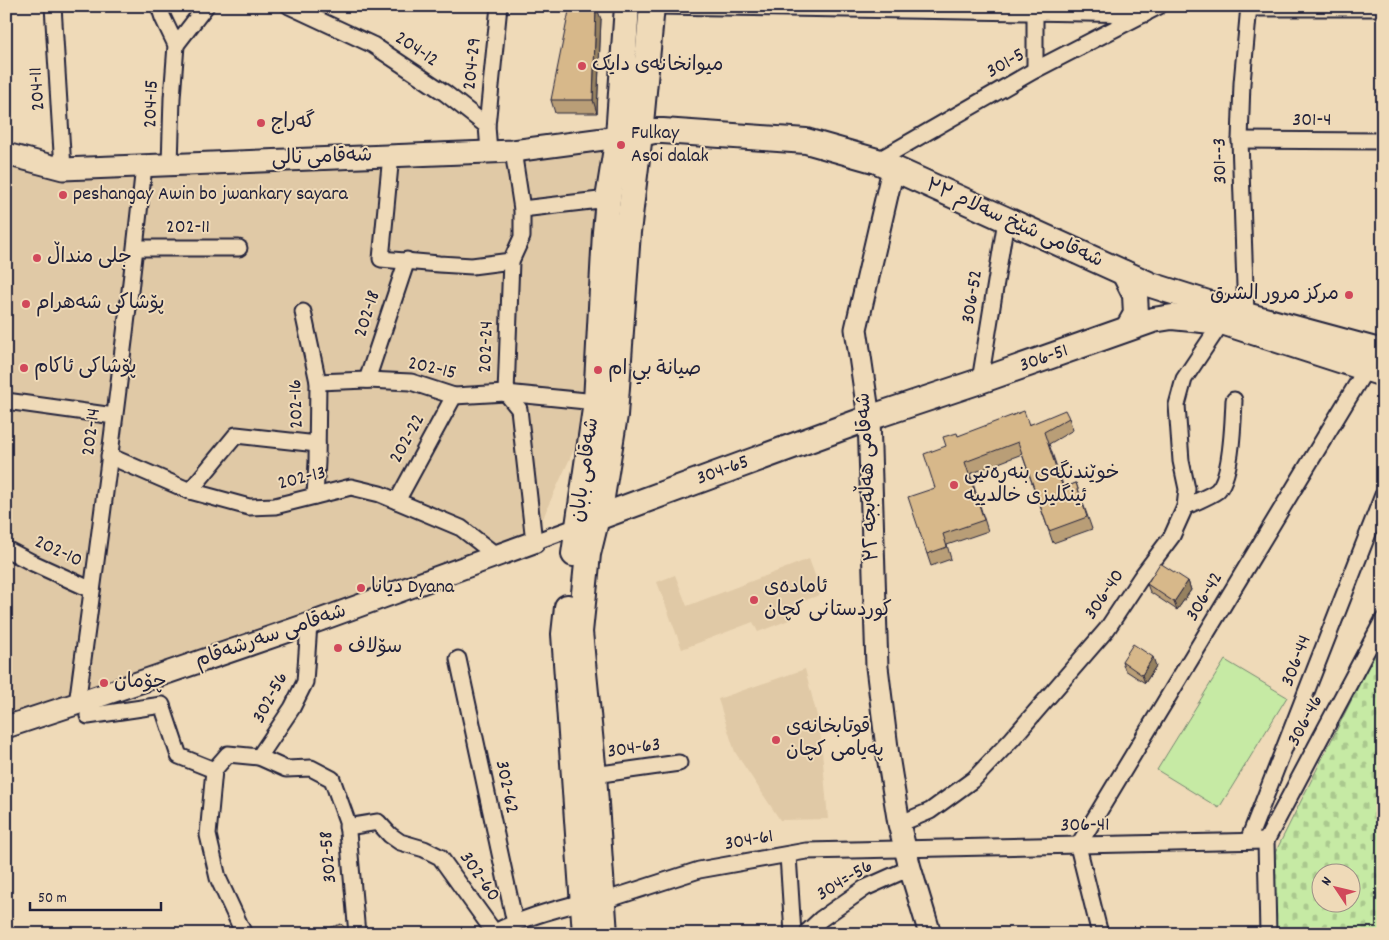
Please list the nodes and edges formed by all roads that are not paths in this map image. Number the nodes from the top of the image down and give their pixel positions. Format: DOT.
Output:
graph roads {
  1 [pos="53,6"];
  2 [pos="159,6"];
  3 [pos="206,6"];
  4 [pos="289,6"];
  5 [pos="499,6"];
  6 [pos="627,6"];
  7 [pos="652,6"];
  8 [pos="657,6"];
  9 [pos="1159,6"];
  10 [pos="1249,7"];
  11 [pos="1383,8"];
  12 [pos="1035,9"];
  13 [pos="1144,14"];
  14 [pos="176,45"];
  15 [pos="1035,70"];
  16 [pos="487,126"];
  17 [pos="629,135"];
  18 [pos="1240,140"];
  19 [pos="1383,141"];
  20 [pos="489,151"];
  21 [pos="513,151"];
  22 [pos="6,154"];
  23 [pos="390,155"];
  24 [pos="170,165"];
  25 [pos="885,165"];
  26 [pos="144,166"];
  27 [pos="63,168"];
  28 [pos="608,199"];
  29 [pos="522,209"];
  30 [pos="1006,220"];
  31 [pos="136,248"];
  32 [pos="239,248"];
  33 [pos="406,260"];
  34 [pos="510,261"];
  35 [pos="1124,273"];
  36 [pos="303,312"];
  37 [pos="1246,315"];
  38 [pos="1222,322"];
  39 [pos="1128,328"];
  40 [pos="1319,344"];
  41 [pos="1383,352"];
  42 [pos="1374,371"];
  43 [pos="367,380"];
  44 [pos="980,381"];
  45 [pos="318,382"];
  46 [pos="506,393"];
  47 [pos="454,396"];
  48 [pos="1234,400"];
  49 [pos="6,401"];
  50 [pos="596,402"];
  51 [pos="114,416"];
  52 [pos="869,418"];
  53 [pos="317,444"];
  54 [pos="109,456"];
  55 [pos="190,491"];
  56 [pos="315,496"];
  57 [pos="1383,496"];
  58 [pos="397,501"];
  59 [pos="1185,506"];
  60 [pos="587,521"];
  61 [pos="534,542"];
  62 [pos="6,549"];
  63 [pos="497,556"];
  64 [pos="92,590"];
  65 [pos="1383,620"];
  66 [pos="309,624"];
  67 [pos="458,659"];
  68 [pos="82,710"];
  69 [pos="6,727"];
  70 [pos="259,757"];
  71 [pos="680,763"];
  72 [pos="214,770"];
  73 [pos="594,775"];
  74 [pos="898,824"];
  75 [pos="347,827"];
  76 [pos="1248,840"];
  77 [pos="1266,841"];
  78 [pos="1078,846"];
  79 [pos="788,855"];
  80 [pos="908,859"];
  81 [pos="593,902"];
  82 [pos="515,923"];
  83 [pos="492,933"];
  84 [pos="244,934"];
  85 [pos="357,934"];
  86 [pos="585,934"];
  87 [pos="605,934"];
  88 [pos="794,934"];
  89 [pos="805,934"];
  90 [pos="930,934"];
  91 [pos="1100,934"];
  92 [pos="1268,934"];
  1 -- 27 [label="street, 204-11"];
  2 -- 14 [label="street"];
  3 -- 14 [label="street"];
  4 -- 16 [label="street, 204-12"];
  5 -- 16 [label="street, 204-29"];
  6 -- 17 [label="main road, شەقامی بابان"];
  7 -- 17 [label="main road"];
  8 -- 12 [label="street"];
  9 -- 13 [label="street, 301-5"];
  10 -- 11 [label="street"];
  10 -- 18 [label="street, 301--3"];
  12 -- 13 [label="street"];
  12 -- 15 [label="street"];
  13 -- 15 [label="street, 301-5"];
  14 -- 24 [label="street, 204-15"];
  15 -- 25 [label="street, 301-5"];
  16 -- 20 [label="street, 204-29"];
  17 -- 21 [label="street, شەقامی نالی"];
  17 -- 25 [label="main road, شەقامی شێخ سەلام ٣٣"];
  17 -- 28 [label="main road, شەقامی بابان"];
  17 -- 60 [label="main road"];
  18 -- 19 [label="street, 301-4"];
  18 -- 37 [label="street, 301--3"];
  20 -- 21 [label="street, شەقامی نالی"];
  20 -- 23 [label="street, شەقامی نالی"];
  21 -- 29 [label="street, 202-24"];
  22 -- 27 [label="street, شەقامی نالی"];
  23 -- 24 [label="street, شەقامی نالی"];
  23 -- 33 [label="street"];
  24 -- 26 [label="street, شەقامی نالی"];
  25 -- 30 [label="main road, شەقامی شێخ سەلام ٣٣"];
  25 -- 52 [label="street, شەقامی هەڵەبجە ٣٢"];
  26 -- 27 [label="street, شەقامی نالی"];
  26 -- 31 [label="street, 202-14"];
  28 -- 29 [label="street"];
  28 -- 50 [label="main road, شەقامی بابان"];
  29 -- 34 [label="street, 202-24"];
  30 -- 35 [label="main road, شەقامی شێخ سەلام ٣٣"];
  30 -- 44 [label="street, 306-52"];
  31 -- 32 [label="street, 202-11"];
  31 -- 51 [label="street, 202-14"];
  33 -- 34 [label="street"];
  33 -- 43 [label="street, 202-18"];
  34 -- 46 [label="street, 202-24"];
  35 -- 37 [label="main road, شەقامی شێخ سەلام ٣٣"];
  35 -- 39 [label="main road"];
  36 -- 45 [label="street, 202-16"];
  37 -- 40 [label="main road, شەقامی شێخ سەلام ٣٣"];
  38 -- 39 [label="main road, 306-51"];
  38 -- 40 [label="main road, شەقامی شێخ سەلام ٣٣"];
  38 -- 59 [label="street, 306-40"];
  39 -- 44 [label="main road, 306-51"];
  40 -- 41 [label="main road, شەقامی شێخ سەلام ٣٣"];
  40 -- 42 [label="main road, شەقامی شێخ سەلام ٣٣"];
  42 -- 78 [label="street, 306-42"];
  43 -- 45 [label="street, 202-15"];
  43 -- 47 [label="street, 202-15"];
  44 -- 52 [label="main road, 306-51"];
  45 -- 53 [label="street, 202-16"];
  46 -- 47 [label="street, 202-15"];
  46 -- 50 [label="street, 202-15"];
  46 -- 61 [label="street, 202-24"];
  47 -- 58 [label="street, 202-22"];
  48 -- 59 [label="street"];
  49 -- 51 [label="street"];
  50 -- 60 [label="main road, شەقامی بابان"];
  51 -- 54 [label="street, 202-14"];
  52 -- 60 [label="main road, 304-65"];
  52 -- 74 [label="street, شەقامی هەڵەبجە ٣٢"];
  53 -- 55 [label="street"];
  53 -- 56 [label="street, 202-16"];
  54 -- 55 [label="street, 202-13"];
  54 -- 64 [label="street, 202-14"];
  55 -- 56 [label="street, 202-13"];
  56 -- 58 [label="street, 202-13"];
  57 -- 76 [label="street, 306-44"];
  58 -- 63 [label="street, 202-13"];
  59 -- 74 [label="street, 306-40"];
  60 -- 61 [label="street"];
  60 -- 73 [label="main road"];
  60 -- 81 [label="main road, شەقامی بابان"];
  61 -- 63 [label="street, شەقامی سەرشەقام"];
  62 -- 64 [label="street, 202-10"];
  63 -- 66 [label="street, شەقامی سەرشەقام"];
  64 -- 68 [label="street, 202-14"];
  65 -- 77 [label="street, 306-46"];
  66 -- 68 [label="street, شەقامی سەرشەقام"];
  66 -- 70 [label="street, 302-56"];
  67 -- 82 [label="street, 302-62"];
  68 -- 69 [label="street, شەقامی سەرشەقام"];
  68 -- 72 [label="street"];
  70 -- 72 [label="street"];
  70 -- 75 [label="street, 302-58"];
  71 -- 73 [label="street, 304-63"];
  72 -- 84 [label="street"];
  73 -- 81 [label="main road"];
  74 -- 80 [label="street, شەقامی هەڵەبجە ٣٢"];
  75 -- 83 [label="street, 302-60"];
  75 -- 85 [label="street, 302-58"];
  76 -- 77 [label="street, 306-41"];
  76 -- 78 [label="street, 306-41"];
  77 -- 92 [label="street"];
  78 -- 80 [label="street, 306-41"];
  78 -- 91 [label="street"];
  79 -- 80 [label="street, 304-61"];
  79 -- 81 [label="street, 304-61"];
  79 -- 88 [label="street"];
  80 -- 89 [label="street, 304=-56"];
  80 -- 90 [label="street, شەقامی هەڵەبجە ٣٢"];
  81 -- 82 [label="street, 304-61"];
  81 -- 86 [label="main road, شەقامی بابان"];
  81 -- 87 [label="main road"];
  82 -- 83 [label="street, 304-61"];
}
